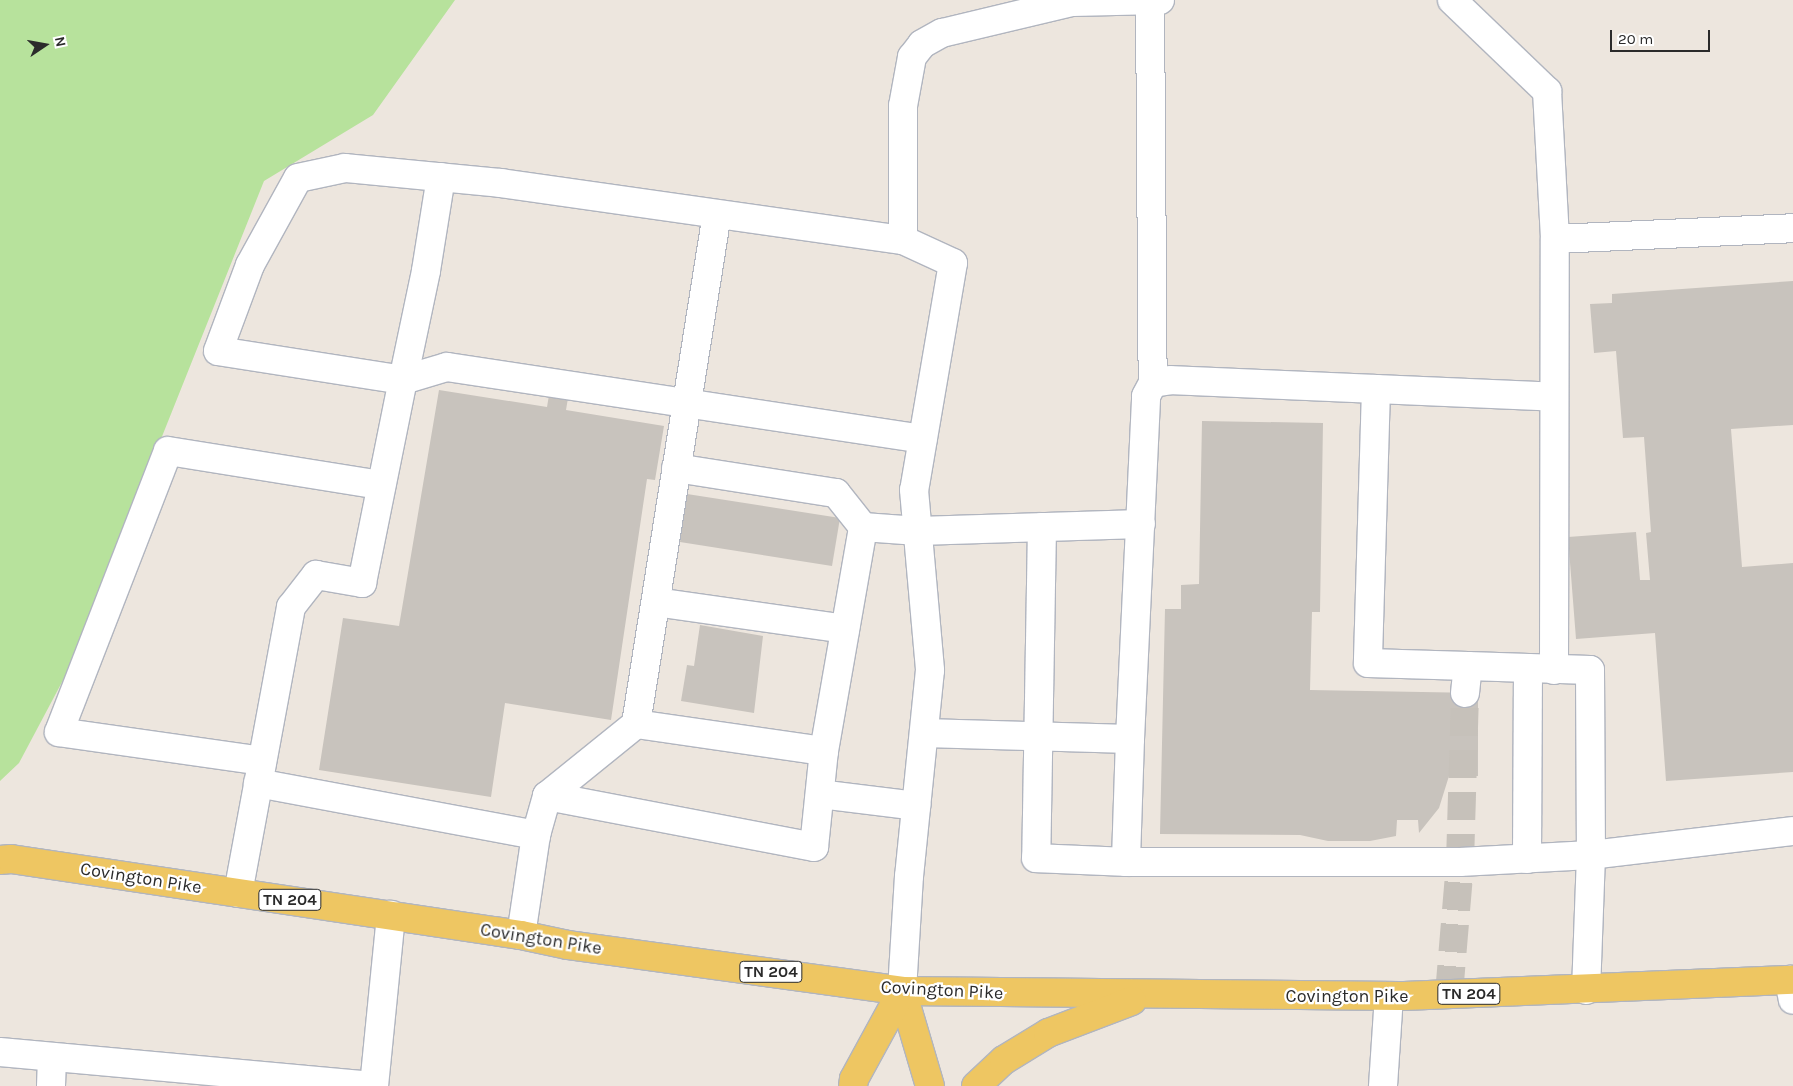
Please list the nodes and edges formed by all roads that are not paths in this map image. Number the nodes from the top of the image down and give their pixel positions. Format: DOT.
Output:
graph roads {
  1 [pos="1150,0"];
  2 [pos="1160,0"];
  3 [pos="1452,0"];
  4 [pos="441,177"];
  5 [pos="717,214"];
  6 [pos="1793,228"];
  7 [pos="1555,239"];
  8 [pos="902,240"];
  9 [pos="402,380"];
  10 [pos="1153,383"];
  11 [pos="1376,389"];
  12 [pos="1553,396"];
  13 [pos="687,403"];
  14 [pos="923,439"];
  15 [pos="676,468"];
  16 [pos="381,485"];
  17 [pos="1141,524"];
  18 [pos="862,527"];
  19 [pos="1042,527"];
  20 [pos="918,531"];
  21 [pos="656,602"];
  22 [pos="844,628"];
  23 [pos="1468,666"];
  24 [pos="1540,669"];
  25 [pos="1465,693"];
  26 [pos="636,724"];
  27 [pos="924,733"];
  28 [pos="1041,736"];
  29 [pos="1130,739"];
  30 [pos="824,752"];
  31 [pos="260,772"];
  32 [pos="820,794"];
  33 [pos="547,796"];
  34 [pos="916,806"];
  35 [pos="1793,831"];
  36 [pos="536,835"];
  37 [pos="1591,855"];
  38 [pos="4,857"];
  39 [pos="1527,859"];
  40 [pos="1126,862"];
  41 [pos="238,893"];
  42 [pos="390,915"];
  43 [pos="521,934"];
  44 [pos="1792,987"];
  45 [pos="1586,990"];
  46 [pos="902,991"];
  47 [pos="1145,996"];
  48 [pos="1389,996"];
  49 [pos="0,1052"];
  50 [pos="52,1057"];
  51 [pos="51,1086"];
  52 [pos="373,1086"];
  53 [pos="853,1086"];
  54 [pos="930,1086"];
  55 [pos="976,1086"];
  56 [pos="1384,1086"];
  1 -- 2 [label="lane"];
  1 -- 8 [label="lane"];
  1 -- 10 [label="lane"];
  3 -- 7 [label="lane"];
  4 -- 5 [label="lane"];
  4 -- 9 [label="lane"];
  4 -- 9 [label="lane"];
  5 -- 8 [label="lane"];
  5 -- 13 [label="lane"];
  6 -- 7 [label="lane"];
  7 -- 12 [label="lane"];
  8 -- 14 [label="lane"];
  9 -- 13 [label="lane"];
  9 -- 16 [label="lane"];
  10 -- 11 [label="lane"];
  10 -- 17 [label="lane"];
  11 -- 12 [label="lane"];
  11 -- 23 [label="lane"];
  12 -- 24 [label="lane"];
  13 -- 14 [label="lane"];
  13 -- 15 [label="lane"];
  14 -- 20 [label="lane"];
  15 -- 18 [label="lane"];
  15 -- 21 [label="lane"];
  16 -- 31 [label="lane"];
  16 -- 31 [label="lane"];
  17 -- 19 [label="lane"];
  17 -- 29 [label="lane"];
  18 -- 20 [label="lane"];
  18 -- 22 [label="lane"];
  19 -- 20 [label="lane"];
  19 -- 28 [label="lane"];
  20 -- 27 [label="lane"];
  21 -- 22 [label="lane"];
  21 -- 26 [label="lane"];
  22 -- 30 [label="lane"];
  23 -- 24 [label="lane"];
  23 -- 25 [label="lane"];
  24 -- 37 [label="lane"];
  24 -- 39 [label="lane"];
  26 -- 30 [label="lane"];
  26 -- 33 [label="lane"];
  27 -- 28 [label="lane"];
  27 -- 34 [label="lane"];
  28 -- 29 [label="lane"];
  28 -- 40 [label="lane"];
  29 -- 40 [label="lane"];
  30 -- 32 [label="lane"];
  31 -- 36 [label="lane"];
  31 -- 41 [label="lane"];
  32 -- 33 [label="lane"];
  32 -- 34 [label="lane"];
  33 -- 36 [label="lane"];
  34 -- 46 [label="lane"];
  35 -- 37 [label="lane"];
  36 -- 43 [label="lane"];
  37 -- 39 [label="lane"];
  37 -- 45 [label="lane"];
  38 -- 41 [label="main road, Covington Pike / TN 204"];
  39 -- 40 [label="lane"];
  41 -- 42 [label="main road, Covington Pike / TN 204"];
  42 -- 43 [label="main road, Covington Pike / TN 204"];
  42 -- 52 [label="lane"];
  43 -- 46 [label="main road, Covington Pike / TN 204"];
  44 -- 45 [label="main road, Covington Pike / TN 204"];
  45 -- 48 [label="main road, Covington Pike / TN 204"];
  46 -- 47 [label="main road, Covington Pike / TN 204"];
  46 -- 53 [label="main road"];
  46 -- 54 [label="main road"];
  47 -- 48 [label="main road, Covington Pike / TN 204"];
  47 -- 55 [label="main road"];
  48 -- 56 [label="lane"];
  49 -- 50 [label="lane"];
  50 -- 51 [label="lane"];
  50 -- 52 [label="lane"];
}
